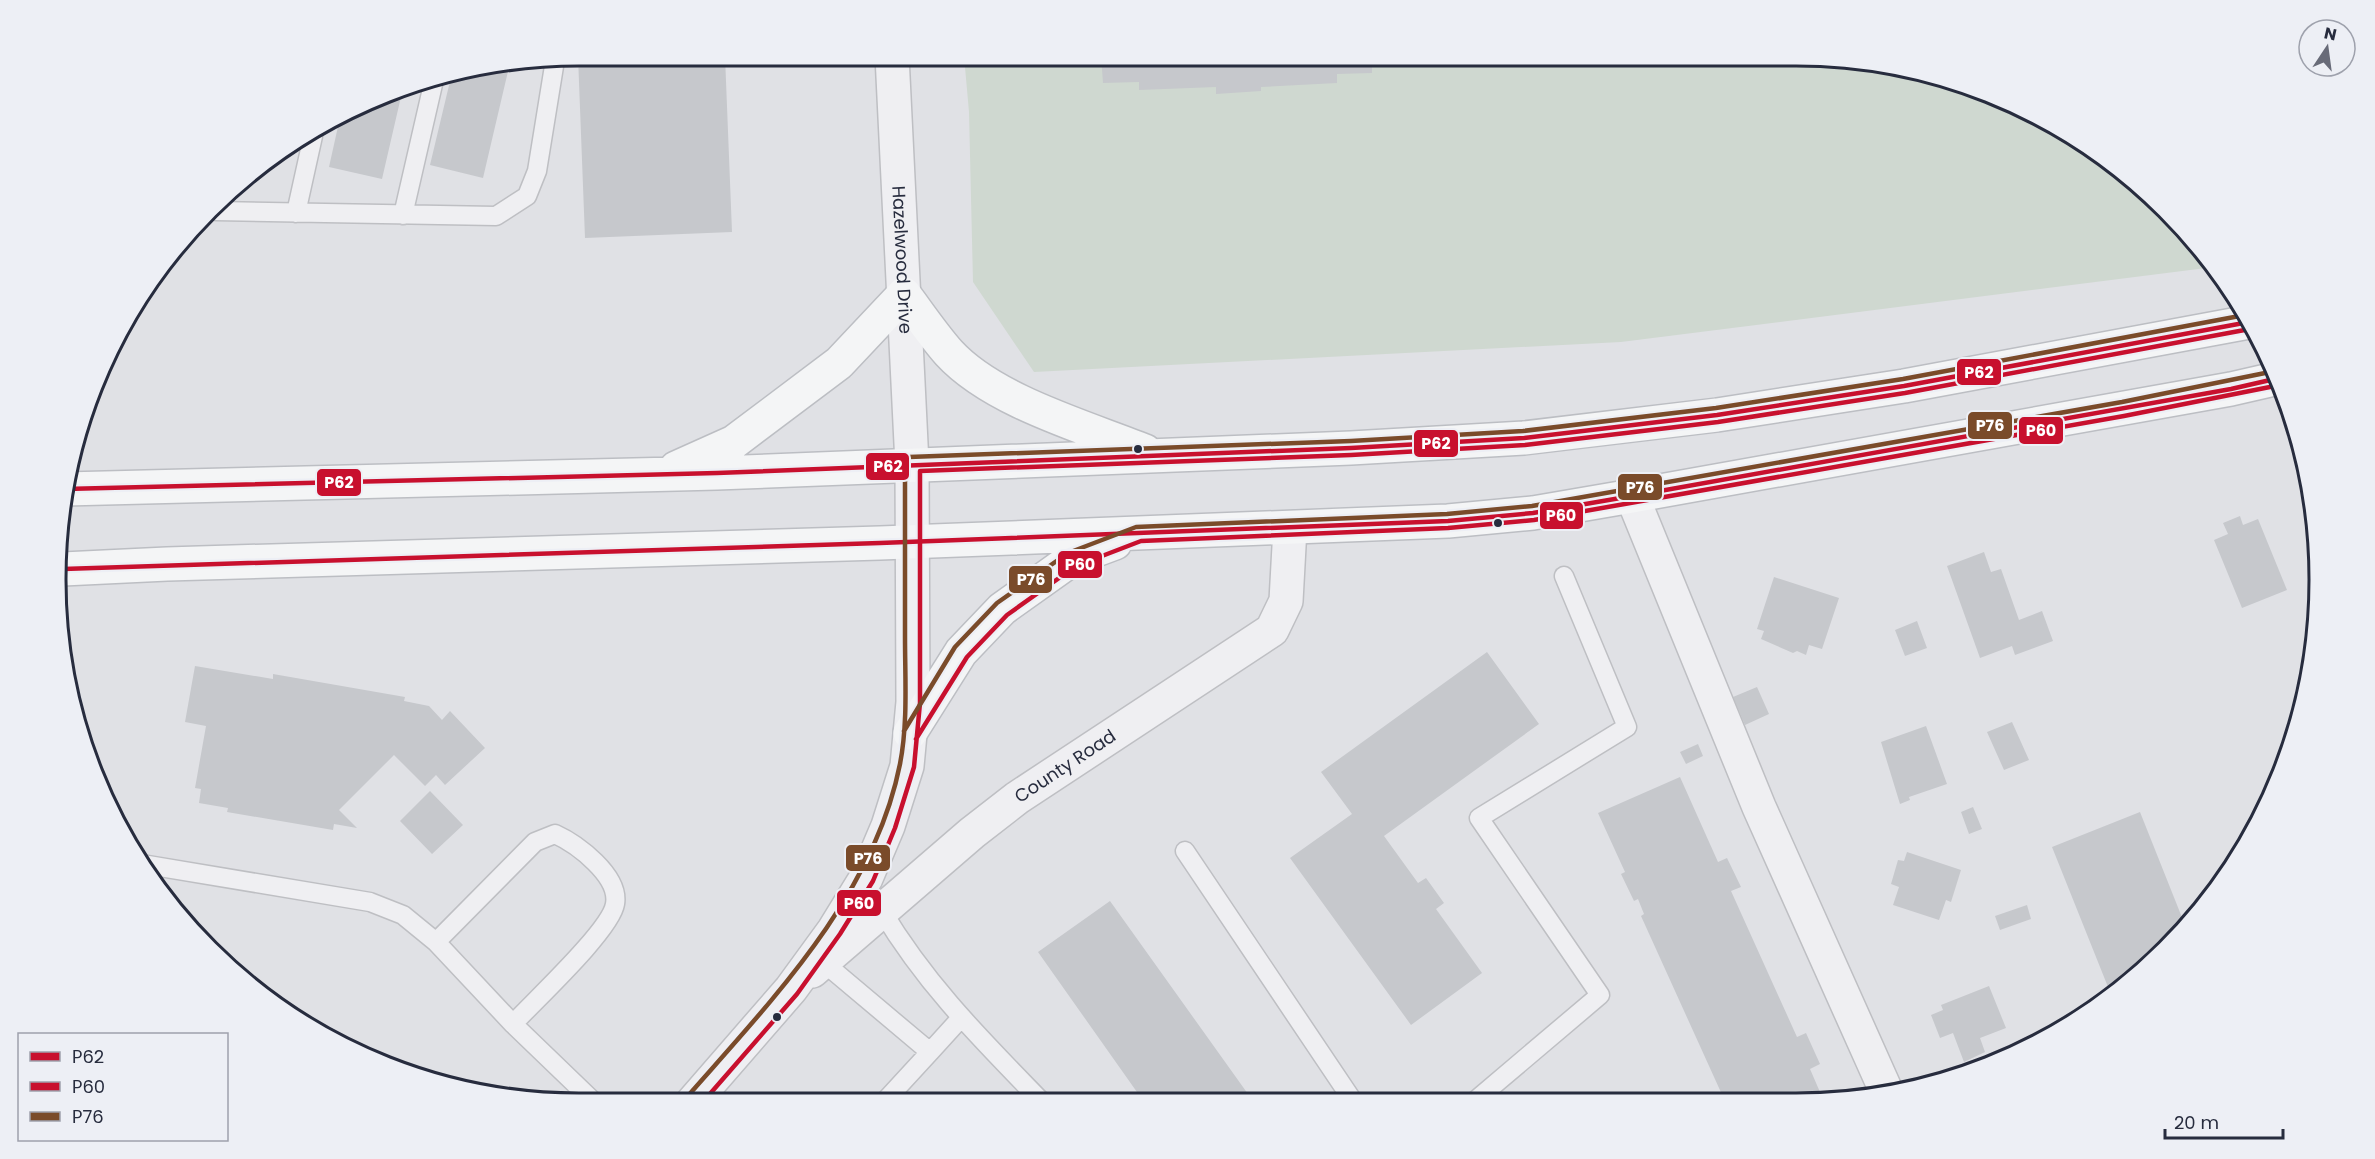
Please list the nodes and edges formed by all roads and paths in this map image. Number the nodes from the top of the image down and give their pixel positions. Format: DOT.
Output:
graph roads {
  1 [pos="893,66"];
  2 [pos="554,67"];
  3 [pos="432,87"];
  4 [pos="312,142"];
  5 [pos="221,211"];
  6 [pos="296,213"];
  7 [pos="403,214"];
  8 [pos="904,294"];
  9 [pos="2240,324"];
  10 [pos="2269,381"];
  11 [pos="1156,455"];
  12 [pos="912,464"];
  13 [pos="664,474"];
  14 [pos="74,489"];
  15 [pos="1632,496"];
  16 [pos="1290,528"];
  17 [pos="1139,534"];
  18 [pos="914,542"];
  19 [pos="66,569"];
  20 [pos="1564,576"];
  21 [pos="910,733"];
  22 [pos="1185,851"];
  23 [pos="154,866"];
  24 [pos="882,911"];
  25 [pos="436,942"];
  26 [pos="823,962"];
  27 [pos="792,989"];
  28 [pos="960,1019"];
  29 [pos="513,1024"];
  30 [pos="930,1052"];
  31 [pos="1884,1085"];
  32 [pos="585,1093"];
  33 [pos="701,1093"];
  34 [pos="892,1093"];
  35 [pos="1029,1093"];
  36 [pos="1348,1093"];
  37 [pos="1484,1093"];
  1 -- 8 [label="street, Hazelwood Drive"];
  2 -- 7 [label="lane"];
  3 -- 7 [label="lane"];
  4 -- 6 [label="lane"];
  5 -- 6 [label="lane"];
  6 -- 7 [label="lane"];
  8 -- 11 [label="main road"];
  8 -- 12 [label="street, Hazelwood Drive"];
  8 -- 13 [label="main road"];
  9 -- 11 [label="main road"];
  10 -- 15 [label="main road"];
  11 -- 12 [label="main road"];
  12 -- 13 [label="main road"];
  12 -- 18 [label="street, County Road"];
  13 -- 14 [label="main road"];
  15 -- 16 [label="main road"];
  15 -- 31 [label="street"];
  16 -- 17 [label="main road"];
  16 -- 24 [label="street, County Road"];
  17 -- 18 [label="main road"];
  17 -- 21 [label="main road"];
  18 -- 19 [label="main road"];
  18 -- 21 [label="street, County Road"];
  20 -- 37 [label="lane"];
  21 -- 27 [label="street, County Road"];
  22 -- 36 [label="lane"];
  23 -- 25 [label="lane"];
  24 -- 26 [label="street, County Road"];
  24 -- 28 [label="lane"];
  25 -- 29 [label="lane"];
  25 -- 29 [label="lane"];
  26 -- 27 [label="street, County Road"];
  26 -- 30 [label="lane"];
  27 -- 33 [label="street, County Road"];
  28 -- 30 [label="lane"];
  28 -- 35 [label="lane"];
  29 -- 32 [label="lane"];
  30 -- 34 [label="lane"];
}
